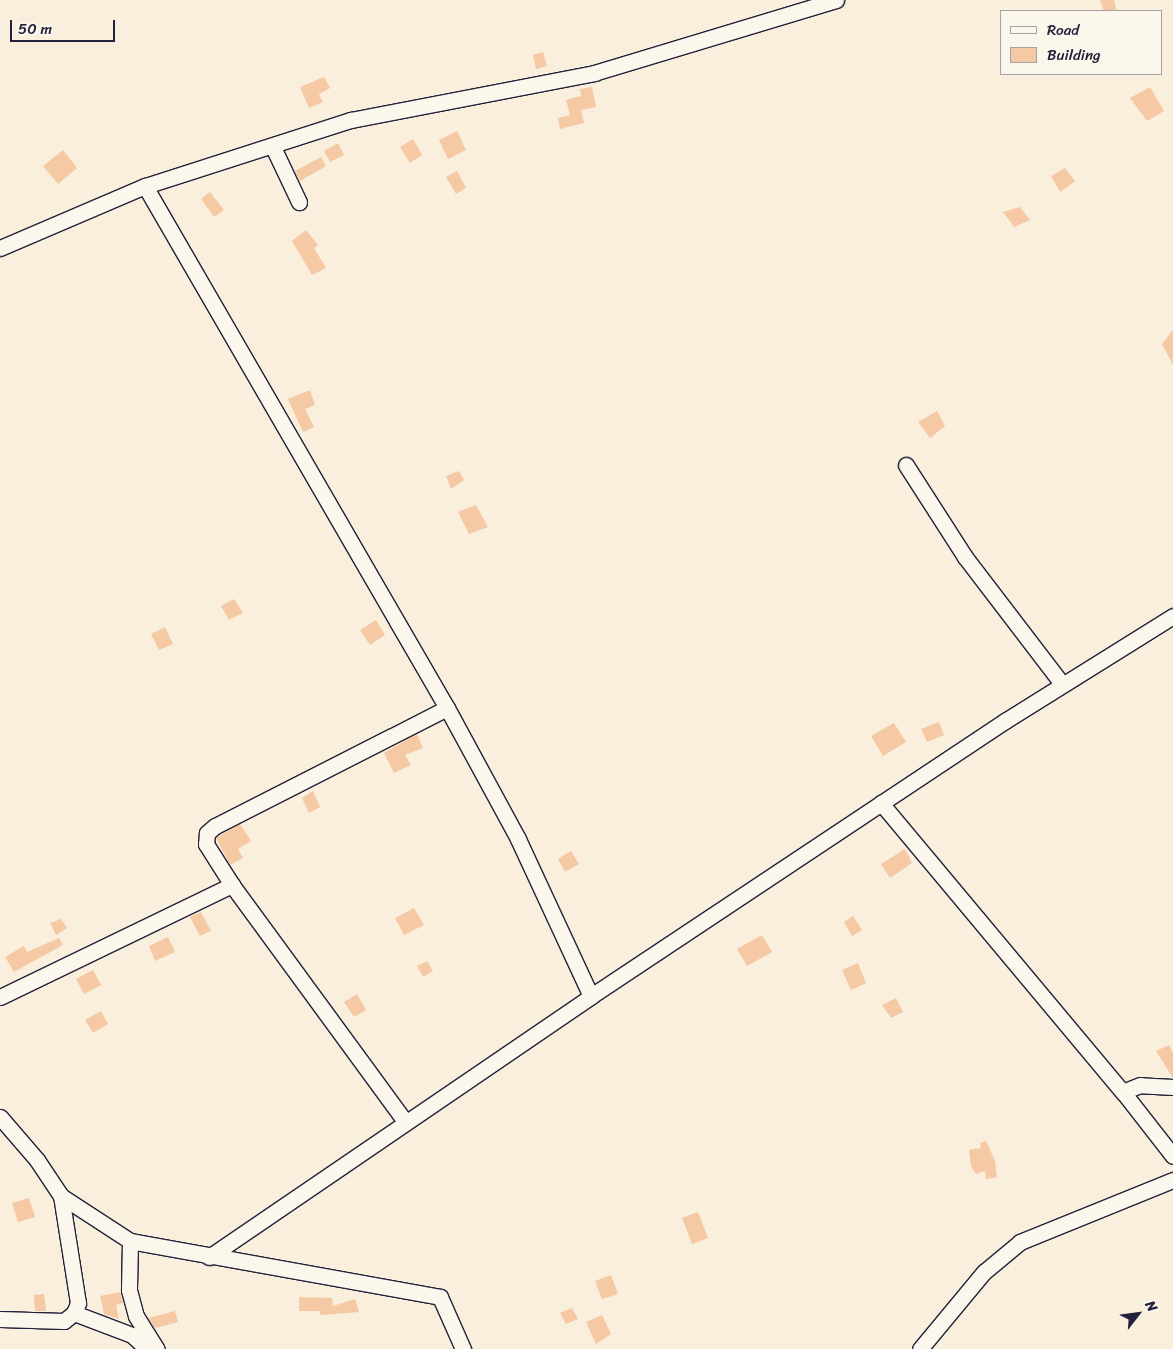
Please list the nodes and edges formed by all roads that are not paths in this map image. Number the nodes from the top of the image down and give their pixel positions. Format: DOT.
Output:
graph roads {
  1 [pos="836,0"];
  2 [pos="272,147"];
  3 [pos="145,186"];
  4 [pos="299,202"];
  5 [pos="0,248"];
  6 [pos="906,466"];
  7 [pos="1173,616"];
  8 [pos="1062,684"];
  9 [pos="447,708"];
  10 [pos="881,804"];
  11 [pos="232,884"];
  12 [pos="591,996"];
  13 [pos="0,997"];
  14 [pos="1173,1087"];
  15 [pos="1123,1092"];
  16 [pos="0,1117"];
  17 [pos="405,1121"];
  18 [pos="1173,1156"];
  19 [pos="1173,1180"];
  20 [pos="61,1196"];
  21 [pos="130,1241"];
  22 [pos="209,1257"];
  23 [pos="74,1313"];
  24 [pos="0,1319"];
  25 [pos="146,1349"];
  26 [pos="157,1349"];
  27 [pos="463,1349"];
  28 [pos="920,1349"];
  1 -- 2 [label="street"];
  2 -- 3 [label="street"];
  2 -- 4 [label="street"];
  3 -- 5 [label="street"];
  3 -- 9 [label="street"];
  6 -- 8 [label="street"];
  7 -- 8 [label="street"];
  8 -- 10 [label="street"];
  9 -- 11 [label="street"];
  9 -- 12 [label="street"];
  10 -- 12 [label="street"];
  10 -- 15 [label="street"];
  11 -- 13 [label="street"];
  11 -- 17 [label="street"];
  12 -- 17 [label="street"];
  14 -- 15 [label="street"];
  15 -- 18 [label="street"];
  16 -- 20 [label="street"];
  17 -- 22 [label="street"];
  19 -- 28 [label="street"];
  20 -- 21 [label="street"];
  20 -- 23 [label="street"];
  21 -- 22 [label="street"];
  21 -- 26 [label="street"];
  22 -- 27 [label="street"];
  23 -- 24 [label="street"];
  23 -- 25 [label="street"];
}
